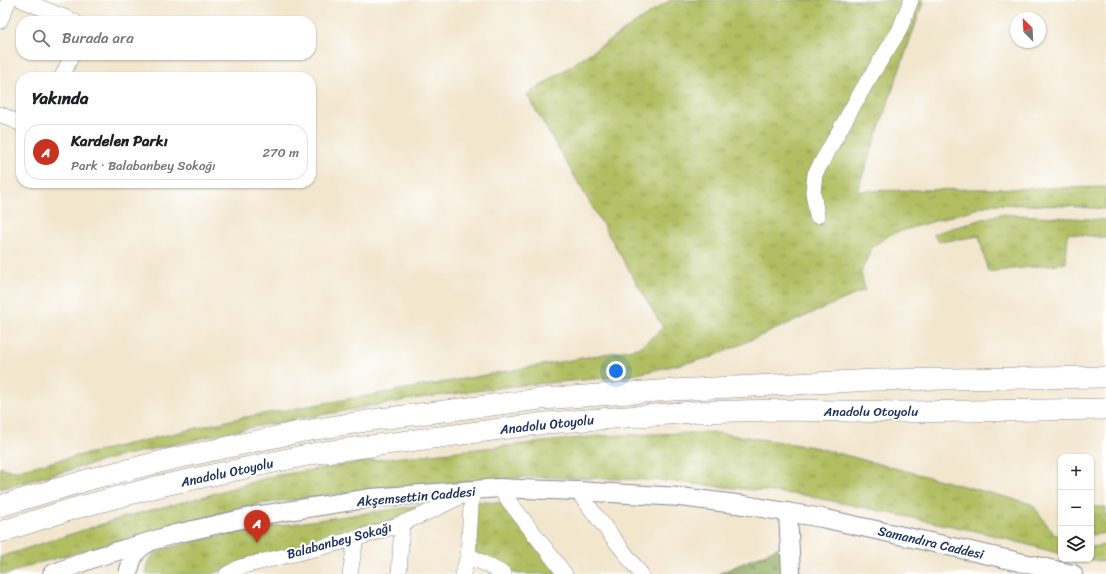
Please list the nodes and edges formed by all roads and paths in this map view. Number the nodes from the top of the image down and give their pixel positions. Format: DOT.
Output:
graph roads {
  1 [pos="9,0"];
  2 [pos="22,0"];
  3 [pos="911,0"];
  4 [pos="62,16"];
  5 [pos="0,21"];
  6 [pos="70,60"];
  7 [pos="64,72"];
  8 [pos="0,114"];
  9 [pos="16,122"];
  10 [pos="817,216"];
  11 [pos="1106,377"];
  12 [pos="1106,409"];
  13 [pos="245,468"];
  14 [pos="94,478"];
  15 [pos="499,488"];
  16 [pos="472,491"];
  17 [pos="577,491"];
  18 [pos="0,501"];
  19 [pos="0,506"];
  20 [pos="788,512"];
  21 [pos="402,523"];
  22 [pos="0,532"];
  23 [pos="0,538"];
  24 [pos="356,538"];
  25 [pos="150,542"];
  26 [pos="468,554"];
  27 [pos="52,574"];
  28 [pos="128,574"];
  29 [pos="136,574"];
  30 [pos="227,574"];
  31 [pos="350,574"];
  32 [pos="399,574"];
  33 [pos="463,574"];
  34 [pos="504,574"];
  35 [pos="565,574"];
  36 [pos="641,574"];
  37 [pos="791,574"];
  38 [pos="1073,574"];
  1 -- 5 [label="street"];
  2 -- 4 [label="street"];
  3 -- 10 [label="street"];
  6 -- 7 [label="street"];
  8 -- 9 [label="street"];
  11 -- 14 [label="highway, Anadolu Otoyolu"];
  12 -- 13 [label="highway, Anadolu Otoyolu"];
  13 -- 22 [label="highway, Anadolu Otoyolu"];
  13 -- 23 [label="highway"];
  14 -- 18 [label="highway"];
  14 -- 19 [label="highway, Anadolu Otoyolu"];
  15 -- 16 [label="main road, Akşemsettin Caddesi"];
  15 -- 17 [label="main road, Akşemsettin Caddesi"];
  15 -- 35 [label="street"];
  16 -- 21 [label="street, Balabanbey Sokağı"];
  16 -- 25 [label="main road, Akşemsettin Caddesi"];
  16 -- 26 [label="street"];
  17 -- 20 [label="main road, Akşemsettin Caddesi"];
  17 -- 36 [label="street"];
  20 -- 37 [label="main road"];
  20 -- 38 [label="main road, Samandıra Caddesi"];
  21 -- 24 [label="street, Balabanbey Sokağı"];
  21 -- 32 [label="street"];
  24 -- 30 [label="street, Balabanbey Sokağı"];
  24 -- 31 [label="street"];
  25 -- 27 [label="main road, Akşemsettin Caddesi"];
  25 -- 28 [label="main road"];
  25 -- 29 [label="main road"];
  26 -- 33 [label="street"];
  26 -- 34 [label="street"];
}
